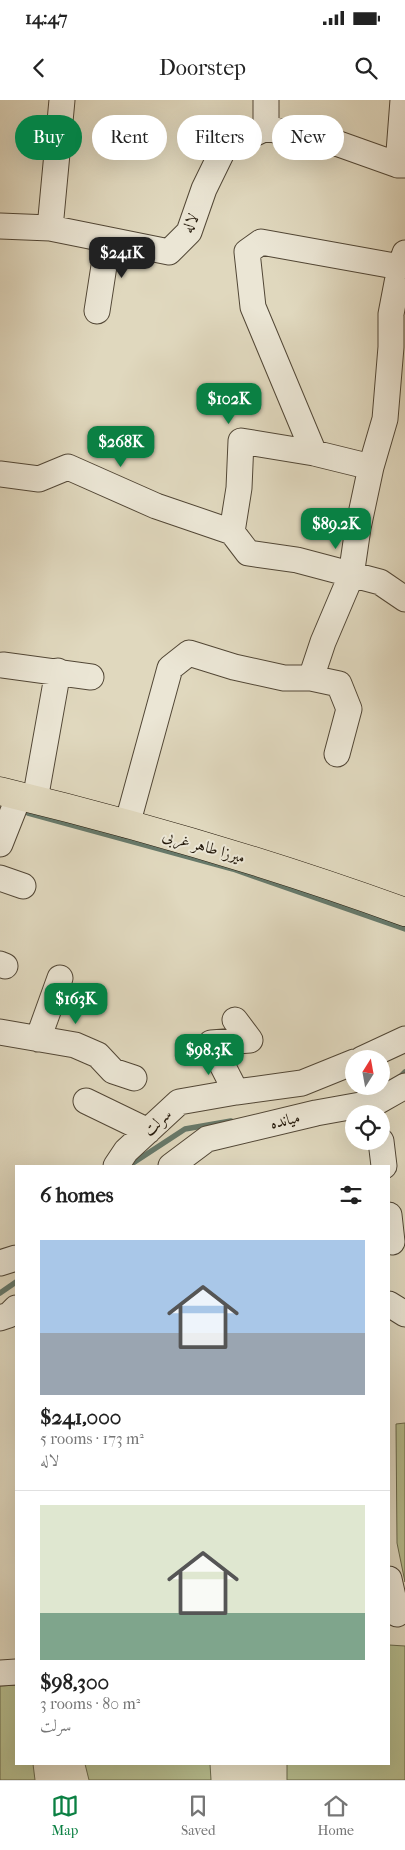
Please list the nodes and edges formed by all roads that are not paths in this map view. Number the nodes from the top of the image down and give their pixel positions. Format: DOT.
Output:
graph roads {
  1 [pos="62,100"];
  2 [pos="266,100"];
  3 [pos="403,100"];
  4 [pos="266,128"];
  5 [pos="402,165"];
  6 [pos="0,226"];
  7 [pos="50,228"];
  8 [pos="108,240"];
  9 [pos="402,260"];
  10 [pos="97,311"];
  11 [pos="395,421"];
  12 [pos="314,453"];
  13 [pos="371,467"];
  14 [pos="0,474"];
  15 [pos="232,532"];
  16 [pos="352,576"];
  17 [pos="405,599"];
  18 [pos="3,665"];
  19 [pos="58,671"];
  20 [pos="91,676"];
  21 [pos="310,678"];
  22 [pos="336,754"];
  23 [pos="18,796"];
  24 [pos="127,825"];
  25 [pos="0,844"];
  26 [pos="405,912"];
  27 [pos="60,978"];
  28 [pos="235,1020"];
  29 [pos="0,1032"];
  30 [pos="38,1039"];
  31 [pos="405,1039"];
  32 [pos="381,1050"];
  33 [pos="345,1066"];
  34 [pos="134,1078"];
  35 [pos="405,1086"];
  36 [pos="236,1092"];
  37 [pos="373,1098"];
  38 [pos="86,1101"];
  39 [pos="148,1131"];
  40 [pos="382,1150"];
  41 [pos="117,1165"];
  42 [pos="172,1165"];
  43 [pos="384,1165"];
  44 [pos="405,1206"];
  45 [pos="390,1211"];
  46 [pos="390,1224"];
  47 [pos="392,1242"];
  48 [pos="15,1258"];
  49 [pos="0,1263"];
  50 [pos="390,1305"];
  51 [pos="15,1309"];
  52 [pos="405,1314"];
  53 [pos="0,1318"];
  54 [pos="390,1583"];
  55 [pos="397,1614"];
  56 [pos="15,1672"];
  57 [pos="0,1673"];
  1 -- 7 [label="street"];
  2 -- 4 [label="street"];
  3 -- 5 [label="street"];
  4 -- 5 [label="street"];
  4 -- 8 [label="street, لاله"];
  6 -- 7 [label="street, لاله"];
  7 -- 8 [label="street, لاله"];
  8 -- 10 [label="street"];
  9 -- 11 [label="street"];
  9 -- 12 [label="street"];
  11 -- 13 [label="street"];
  12 -- 13 [label="street"];
  12 -- 15 [label="street"];
  13 -- 16 [label="street"];
  14 -- 15 [label="street"];
  15 -- 16 [label="street"];
  16 -- 17 [label="street"];
  16 -- 21 [label="street"];
  18 -- 19 [label="street"];
  19 -- 20 [label="street"];
  19 -- 23 [label="street"];
  21 -- 22 [label="street"];
  21 -- 24 [label="street"];
  23 -- 24 [label="main road, میرزا طاهر غربی"];
  23 -- 25 [label="street"];
  24 -- 26 [label="main road, میرزا طاهر غربی"];
  27 -- 30 [label="street"];
  28 -- 36 [label="street"];
  29 -- 30 [label="street"];
  30 -- 34 [label="street"];
  31 -- 32 [label="street"];
  33 -- 36 [label="street, سرلت"];
  35 -- 37 [label="street, میانده"];
  36 -- 39 [label="street, سرلت"];
  37 -- 42 [label="street, میانده"];
  38 -- 39 [label="street"];
  39 -- 41 [label="street, سرلت"];
  40 -- 43 [label="street"];
  44 -- 45 [label="street"];
  46 -- 47 [label="street"];
  48 -- 49 [label="street"];
  50 -- 52 [label="street"];
  51 -- 53 [label="street"];
  54 -- 55 [label="street"];
  56 -- 57 [label="street"];
}
